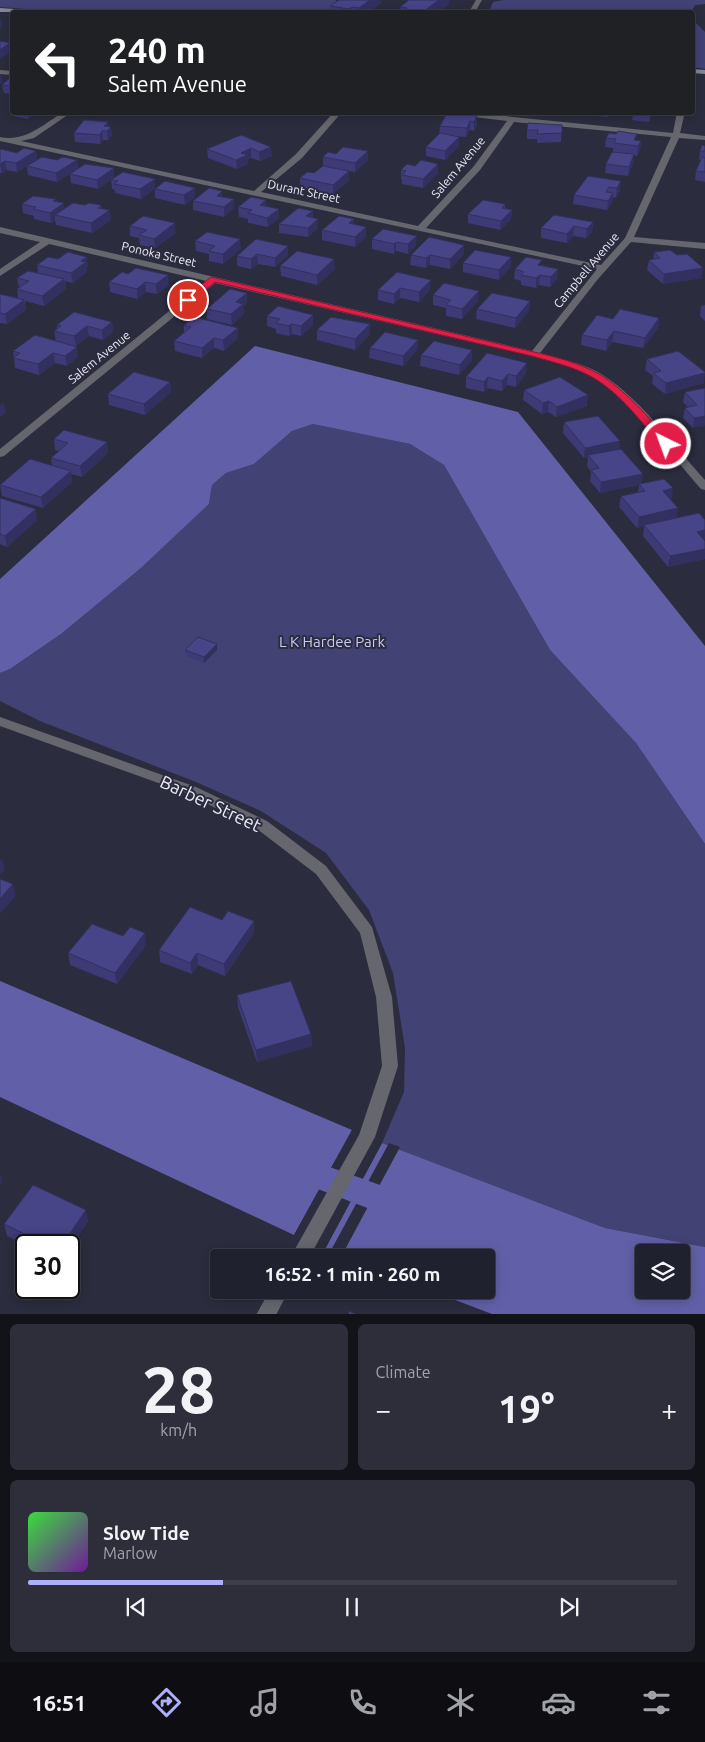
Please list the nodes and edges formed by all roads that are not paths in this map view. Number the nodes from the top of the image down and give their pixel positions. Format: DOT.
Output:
graph roads {
  1 [pos="64,115"];
  2 [pos="336,115"];
  3 [pos="464,115"];
  4 [pos="681,115"];
  5 [pos="512,120"];
  6 [pos="676,135"];
  7 [pos="705,138"];
  8 [pos="0,139"];
  9 [pos="12,141"];
  10 [pos="0,144"];
  11 [pos="256,193"];
  12 [pos="421,228"];
  13 [pos="0,230"];
  14 [pos="629,239"];
  15 [pos="47,241"];
  16 [pos="705,246"];
  17 [pos="602,268"];
  18 [pos="0,273"];
  19 [pos="214,279"];
  20 [pos="534,354"];
  21 [pos="0,454"];
  22 [pos="705,487"];
  23 [pos="0,721"];
  24 [pos="304,1249"];
  25 [pos="274,1299"];
  26 [pos="265,1314"];
  1 -- 9 [label="street"];
  2 -- 11 [label="street"];
  3 -- 5 [label="street"];
  4 -- 6 [label="street, Campbell Avenue"];
  5 -- 6 [label="street"];
  5 -- 12 [label="street, Salem Avenue"];
  6 -- 7 [label="street"];
  6 -- 14 [label="street, Campbell Avenue"];
  8 -- 9 [label="street, Durant Street"];
  9 -- 10 [label="street"];
  9 -- 11 [label="street, Durant Street"];
  11 -- 12 [label="street, Durant Street"];
  12 -- 17 [label="street, Durant Street"];
  13 -- 15 [label="street, Ponoka Street"];
  14 -- 16 [label="street"];
  14 -- 17 [label="street, Campbell Avenue"];
  15 -- 18 [label="street"];
  15 -- 19 [label="street, Ponoka Street"];
  17 -- 20 [label="street, Campbell Avenue"];
  19 -- 20 [label="street, Ponoka Street"];
  19 -- 21 [label="street, Salem Avenue"];
  20 -- 22 [label="street, Ponoka Street"];
  23 -- 24 [label="street, Barber Street"];
  25 -- 26 [label="street"];
}
